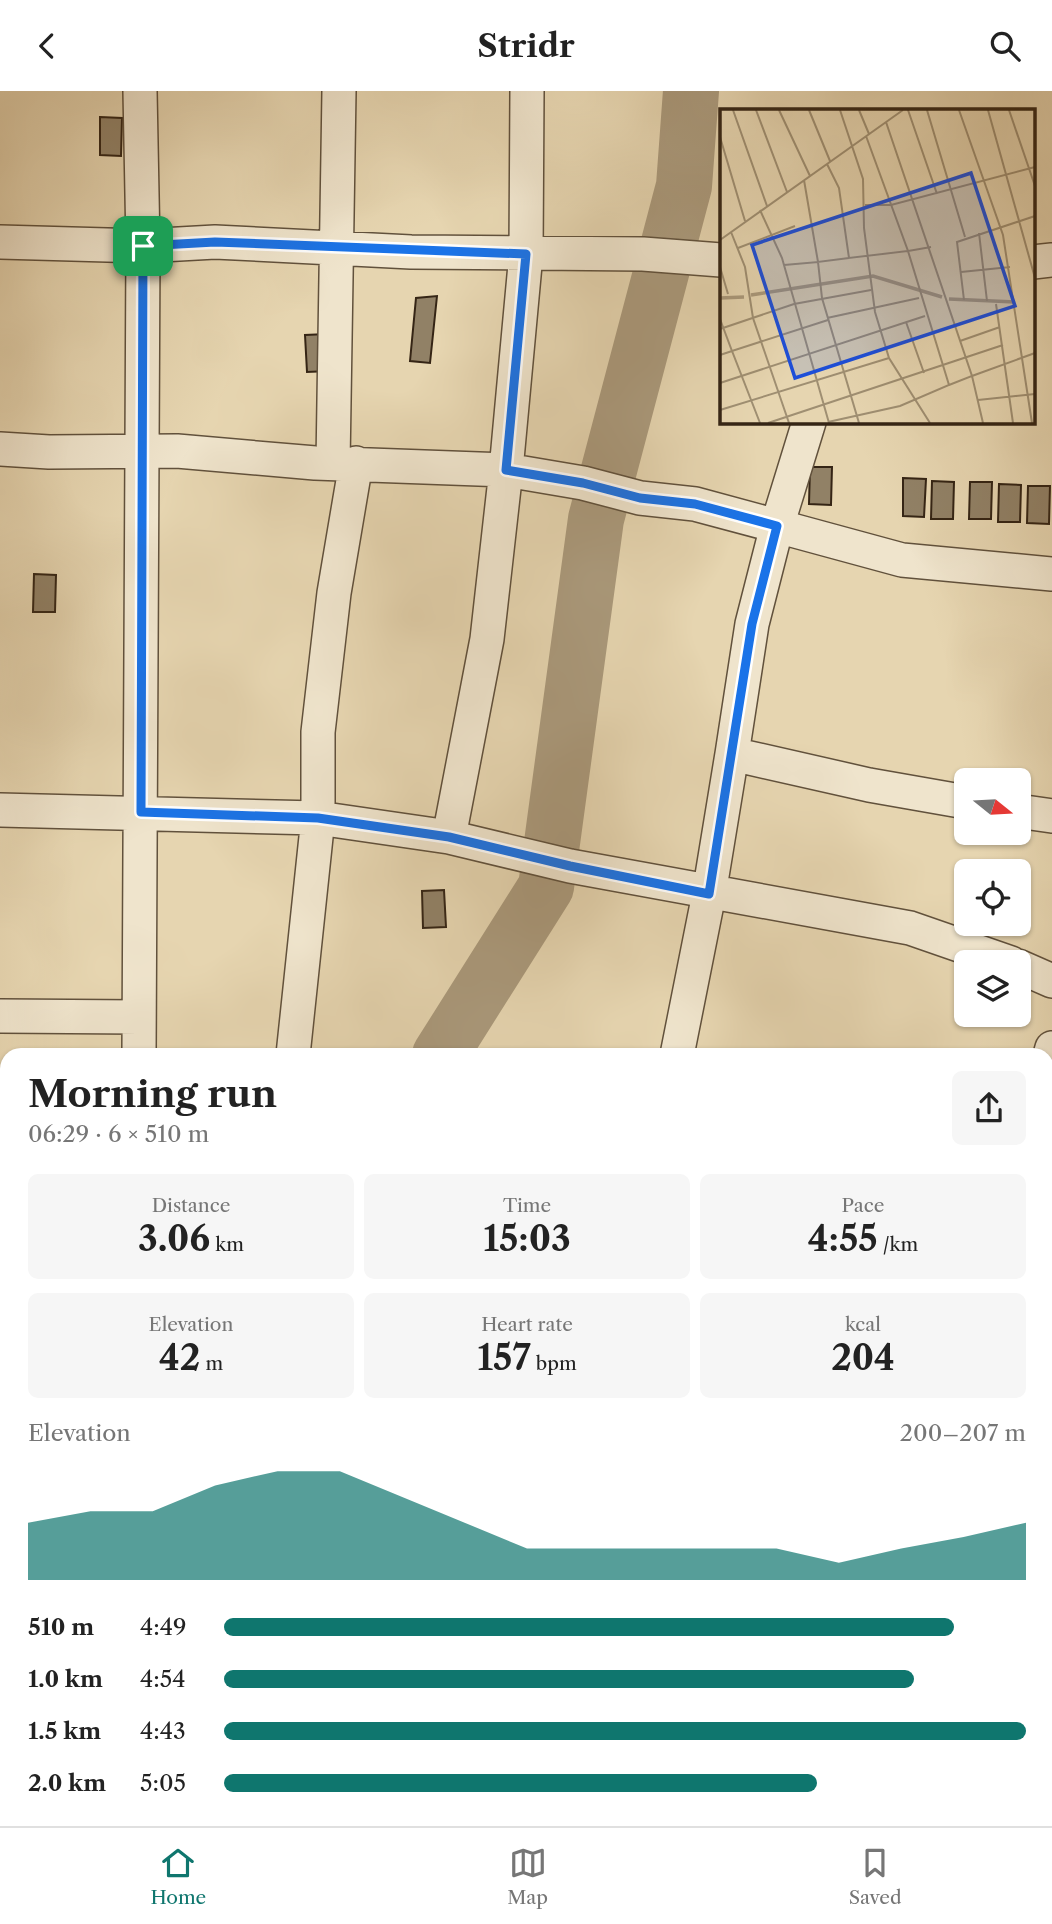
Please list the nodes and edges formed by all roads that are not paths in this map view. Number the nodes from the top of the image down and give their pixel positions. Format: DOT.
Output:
graph roads {
  1 [pos="139,91"];
  2 [pos="340,91"];
  3 [pos="527,91"];
  4 [pos="0,242"];
  5 [pos="143,246"];
  6 [pos="338,248"];
  7 [pos="526,254"];
  8 [pos="707,258"];
  9 [pos="1052,260"];
  10 [pos="1034,262"];
  11 [pos="809,423"];
  12 [pos="0,449"];
  13 [pos="141,453"];
  14 [pos="344,463"];
  15 [pos="506,470"];
  16 [pos="777,526"];
  17 [pos="1052,574"];
  18 [pos="732,754"];
  19 [pos="954,800"];
  20 [pos="0,810"];
  21 [pos="141,812"];
  22 [pos="1031,813"];
  23 [pos="1052,816"];
  24 [pos="318,818"];
  25 [pos="449,837"];
  26 [pos="709,894"];
  27 [pos="973,950"];
  28 [pos="1031,972"];
  29 [pos="1052,981"];
  30 [pos="0,1016"];
  31 [pos="139,1017"];
  32 [pos="139,1048"];
  33 [pos="294,1048"];
  34 [pos="678,1048"];
  1 -- 5 [label="street"];
  2 -- 6 [label="street"];
  3 -- 7 [label="street"];
  4 -- 5 [label="street"];
  5 -- 6 [label="street"];
  5 -- 13 [label="street"];
  6 -- 7 [label="street"];
  6 -- 14 [label="street"];
  7 -- 8 [label="street"];
  7 -- 15 [label="street"];
  9 -- 10 [label="street"];
  11 -- 16 [label="street"];
  12 -- 13 [label="street"];
  13 -- 14 [label="street"];
  13 -- 21 [label="street"];
  14 -- 15 [label="street"];
  14 -- 24 [label="street"];
  15 -- 16 [label="street"];
  15 -- 25 [label="street"];
  16 -- 17 [label="street"];
  16 -- 18 [label="street"];
  18 -- 19 [label="street"];
  18 -- 26 [label="street"];
  20 -- 21 [label="street"];
  21 -- 24 [label="street"];
  21 -- 31 [label="street"];
  22 -- 23 [label="street"];
  24 -- 25 [label="street"];
  24 -- 33 [label="street"];
  25 -- 26 [label="street"];
  26 -- 27 [label="street"];
  26 -- 34 [label="street"];
  28 -- 29 [label="street"];
  30 -- 31 [label="street"];
  31 -- 32 [label="street"];
}
